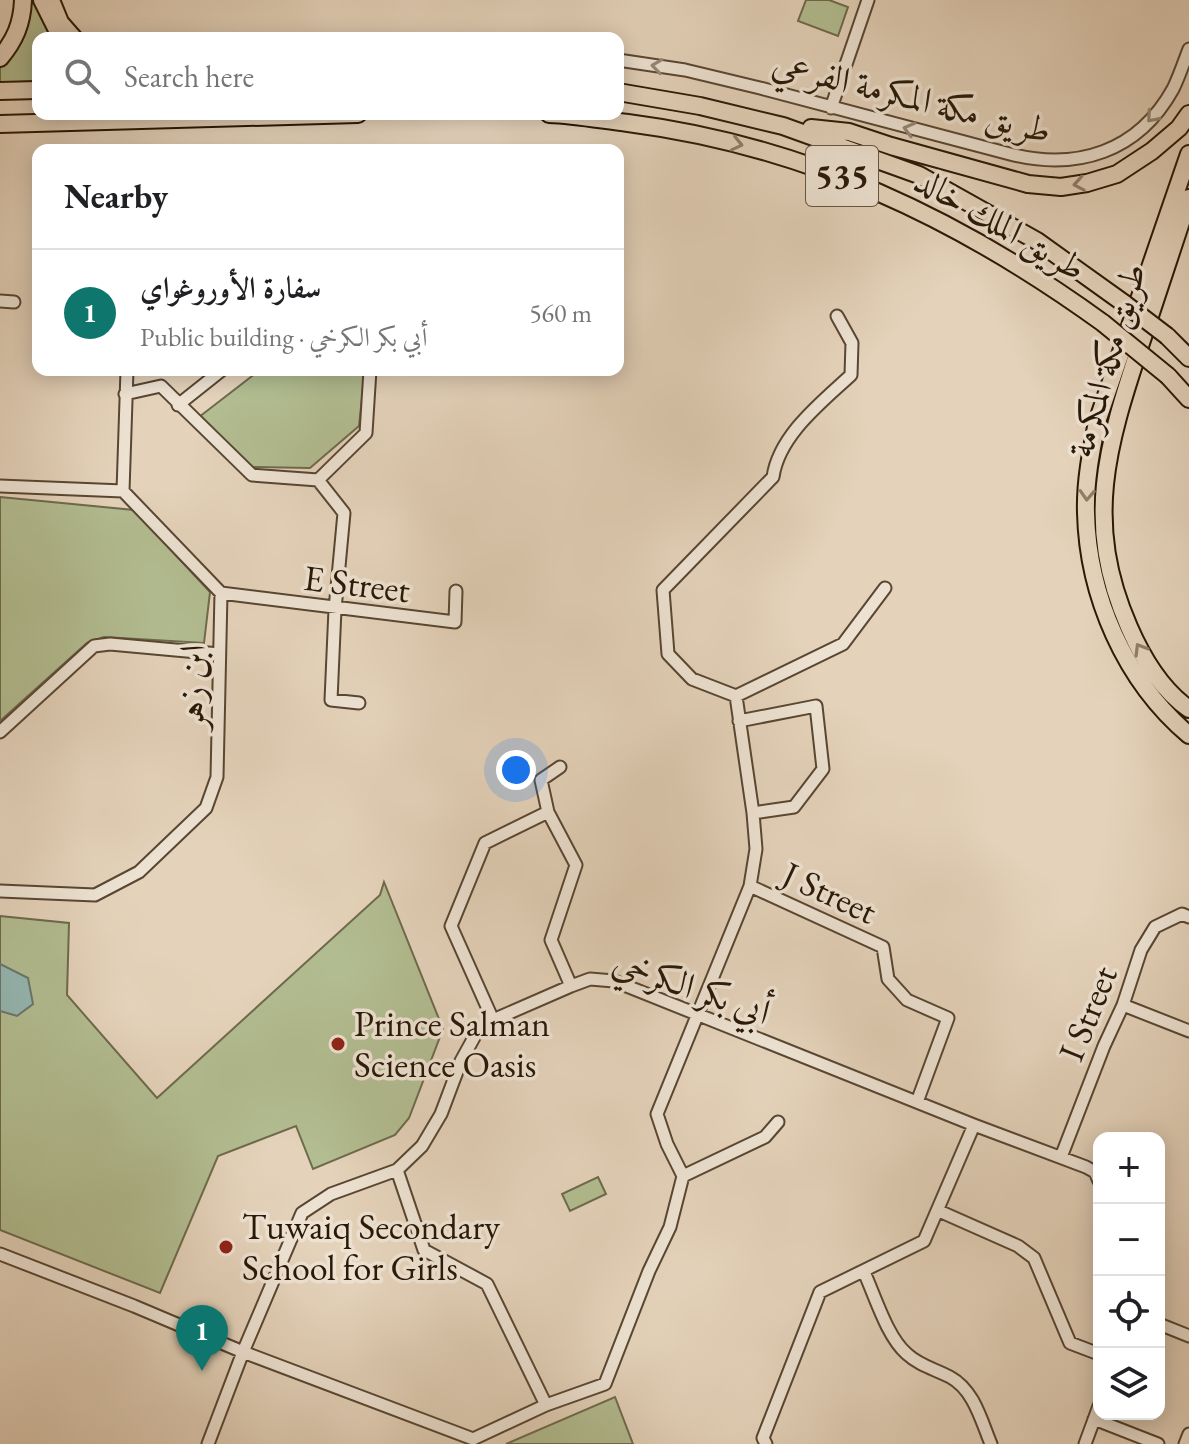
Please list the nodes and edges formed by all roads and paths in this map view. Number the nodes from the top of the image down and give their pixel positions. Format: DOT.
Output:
graph roads {
  1 [pos="23,0"];
  2 [pos="42,0"];
  3 [pos="52,0"];
  4 [pos="868,0"];
  5 [pos="58,32"];
  6 [pos="70,32"];
  7 [pos="1189,49"];
  8 [pos="0,58"];
  9 [pos="624,61"];
  10 [pos="32,90"];
  11 [pos="0,91"];
  12 [pos="624,93"];
  13 [pos="831,108"];
  14 [pos="1189,114"];
  15 [pos="143,120"];
  16 [pos="599,120"];
  17 [pos="0,124"];
  18 [pos="783,126"];
  19 [pos="1189,154"];
  20 [pos="1189,198"];
  21 [pos="0,301"];
  22 [pos="14,302"];
  23 [pos="837,316"];
  24 [pos="1189,358"];
  25 [pos="126,376"];
  26 [pos="214,376"];
  27 [pos="370,376"];
  28 [pos="125,394"];
  29 [pos="1189,399"];
  30 [pos="178,405"];
  31 [pos="318,480"];
  32 [pos="0,486"];
  33 [pos="123,491"];
  34 [pos="885,588"];
  35 [pos="456,591"];
  36 [pos="221,593"];
  37 [pos="335,609"];
  38 [pos="219,654"];
  39 [pos="736,696"];
  40 [pos="359,703"];
  41 [pos="1189,709"];
  42 [pos="739,721"];
  43 [pos="0,732"];
  44 [pos="1189,735"];
  45 [pos="560,767"];
  46 [pos="548,812"];
  47 [pos="753,813"];
  48 [pos="750,886"];
  49 [pos="0,891"];
  50 [pos="1189,917"];
  51 [pos="571,986"];
  52 [pos="1123,1005"];
  53 [pos="698,1014"];
  54 [pos="493,1020"];
  55 [pos="1189,1031"];
  56 [pos="917,1102"];
  57 [pos="778,1122"];
  58 [pos="974,1125"];
  59 [pos="1061,1157"];
  60 [pos="397,1170"];
  61 [pos="1093,1171"];
  62 [pos="683,1176"];
  63 [pos="939,1211"];
  64 [pos="0,1254"];
  65 [pos="864,1272"];
  66 [pos="1165,1326"];
  67 [pos="1189,1336"];
  68 [pos="243,1352"];
  69 [pos="1093,1352"];
  70 [pos="546,1405"];
  71 [pos="1094,1420"];
  72 [pos="1097,1420"];
  73 [pos="1189,1434"];
  74 [pos="208,1444"];
  75 [pos="766,1444"];
  76 [pos="991,1444"];
  77 [pos="1085,1444"];
  78 [pos="1158,1444"];
  79 [pos="1185,1444"];
  1 -- 8 [label="highway"];
  2 -- 5 [label="highway"];
  3 -- 6 [label="main road"];
  4 -- 13 [label="street"];
  7 -- 13 [label="street, طريق مكة المكرمة الفرعي, one-way"];
  13 -- 9 [label="street, طريق مكة المكرمة الفرعي, one-way"];
  10 -- 11 [label="highway"];
  12 -- 18 [label="highway, طريق الملك خالد / 535"];
  14 -- 18 [label="highway, one-way"];
  15 -- 17 [label="highway"];
  16 -- 29 [label="highway, طريق الملك خالد / 535, one-way, bridge"];
  18 -- 24 [label="highway, طريق الملك خالد / 535, bridge"];
  19 -- 44 [label="highway, طريق مكة المكرمة, one-way"];
  41 -- 20 [label="highway, طريق مكة المكرمة, one-way"];
  21 -- 22 [label="street"];
  23 -- 39 [label="street"];
  25 -- 28 [label="street"];
  26 -- 30 [label="street"];
  27 -- 31 [label="street"];
  28 -- 30 [label="street"];
  28 -- 33 [label="street"];
  30 -- 31 [label="street"];
  31 -- 37 [label="street"];
  32 -- 33 [label="street"];
  33 -- 36 [label="street, ابن زهر"];
  34 -- 39 [label="street"];
  35 -- 37 [label="street, E Street"];
  36 -- 37 [label="street, E Street"];
  36 -- 38 [label="street, ابن زهر"];
  37 -- 40 [label="street"];
  38 -- 43 [label="street"];
  38 -- 49 [label="street, ابن زهر"];
  39 -- 42 [label="street"];
  42 -- 47 [label="street"];
  42 -- 47 [label="street"];
  45 -- 46 [label="street"];
  46 -- 51 [label="street"];
  46 -- 54 [label="street"];
  47 -- 48 [label="street"];
  48 -- 53 [label="street"];
  48 -- 56 [label="street, J Street"];
  50 -- 52 [label="street, I Street"];
  51 -- 53 [label="street, أبي بكر الكرخي"];
  51 -- 54 [label="street, أبي بكر الكرخي"];
  52 -- 55 [label="street"];
  52 -- 59 [label="street, I Street"];
  53 -- 56 [label="street, أبي بكر الكرخي"];
  53 -- 62 [label="street"];
  54 -- 60 [label="street, أبي بكر الكرخي"];
  56 -- 58 [label="street, أبي بكر الكرخي"];
  57 -- 62 [label="street"];
  58 -- 59 [label="street, أبي بكر الكرخي"];
  58 -- 63 [label="street"];
  59 -- 61 [label="street, أبي بكر الكرخي"];
  60 -- 68 [label="street, أبي بكر الكرخي"];
  60 -- 70 [label="street"];
  62 -- 70 [label="street"];
  63 -- 65 [label="street"];
  63 -- 69 [label="street"];
  64 -- 68 [label="street"];
  65 -- 75 [label="street"];
  65 -- 76 [label="street"];
  66 -- 67 [label="street"];
  68 -- 70 [label="street"];
  68 -- 74 [label="street, أبي بكر الكرخي"];
  71 -- 77 [label="street"];
  72 -- 78 [label="street"];
  73 -- 79 [label="street"];
}
